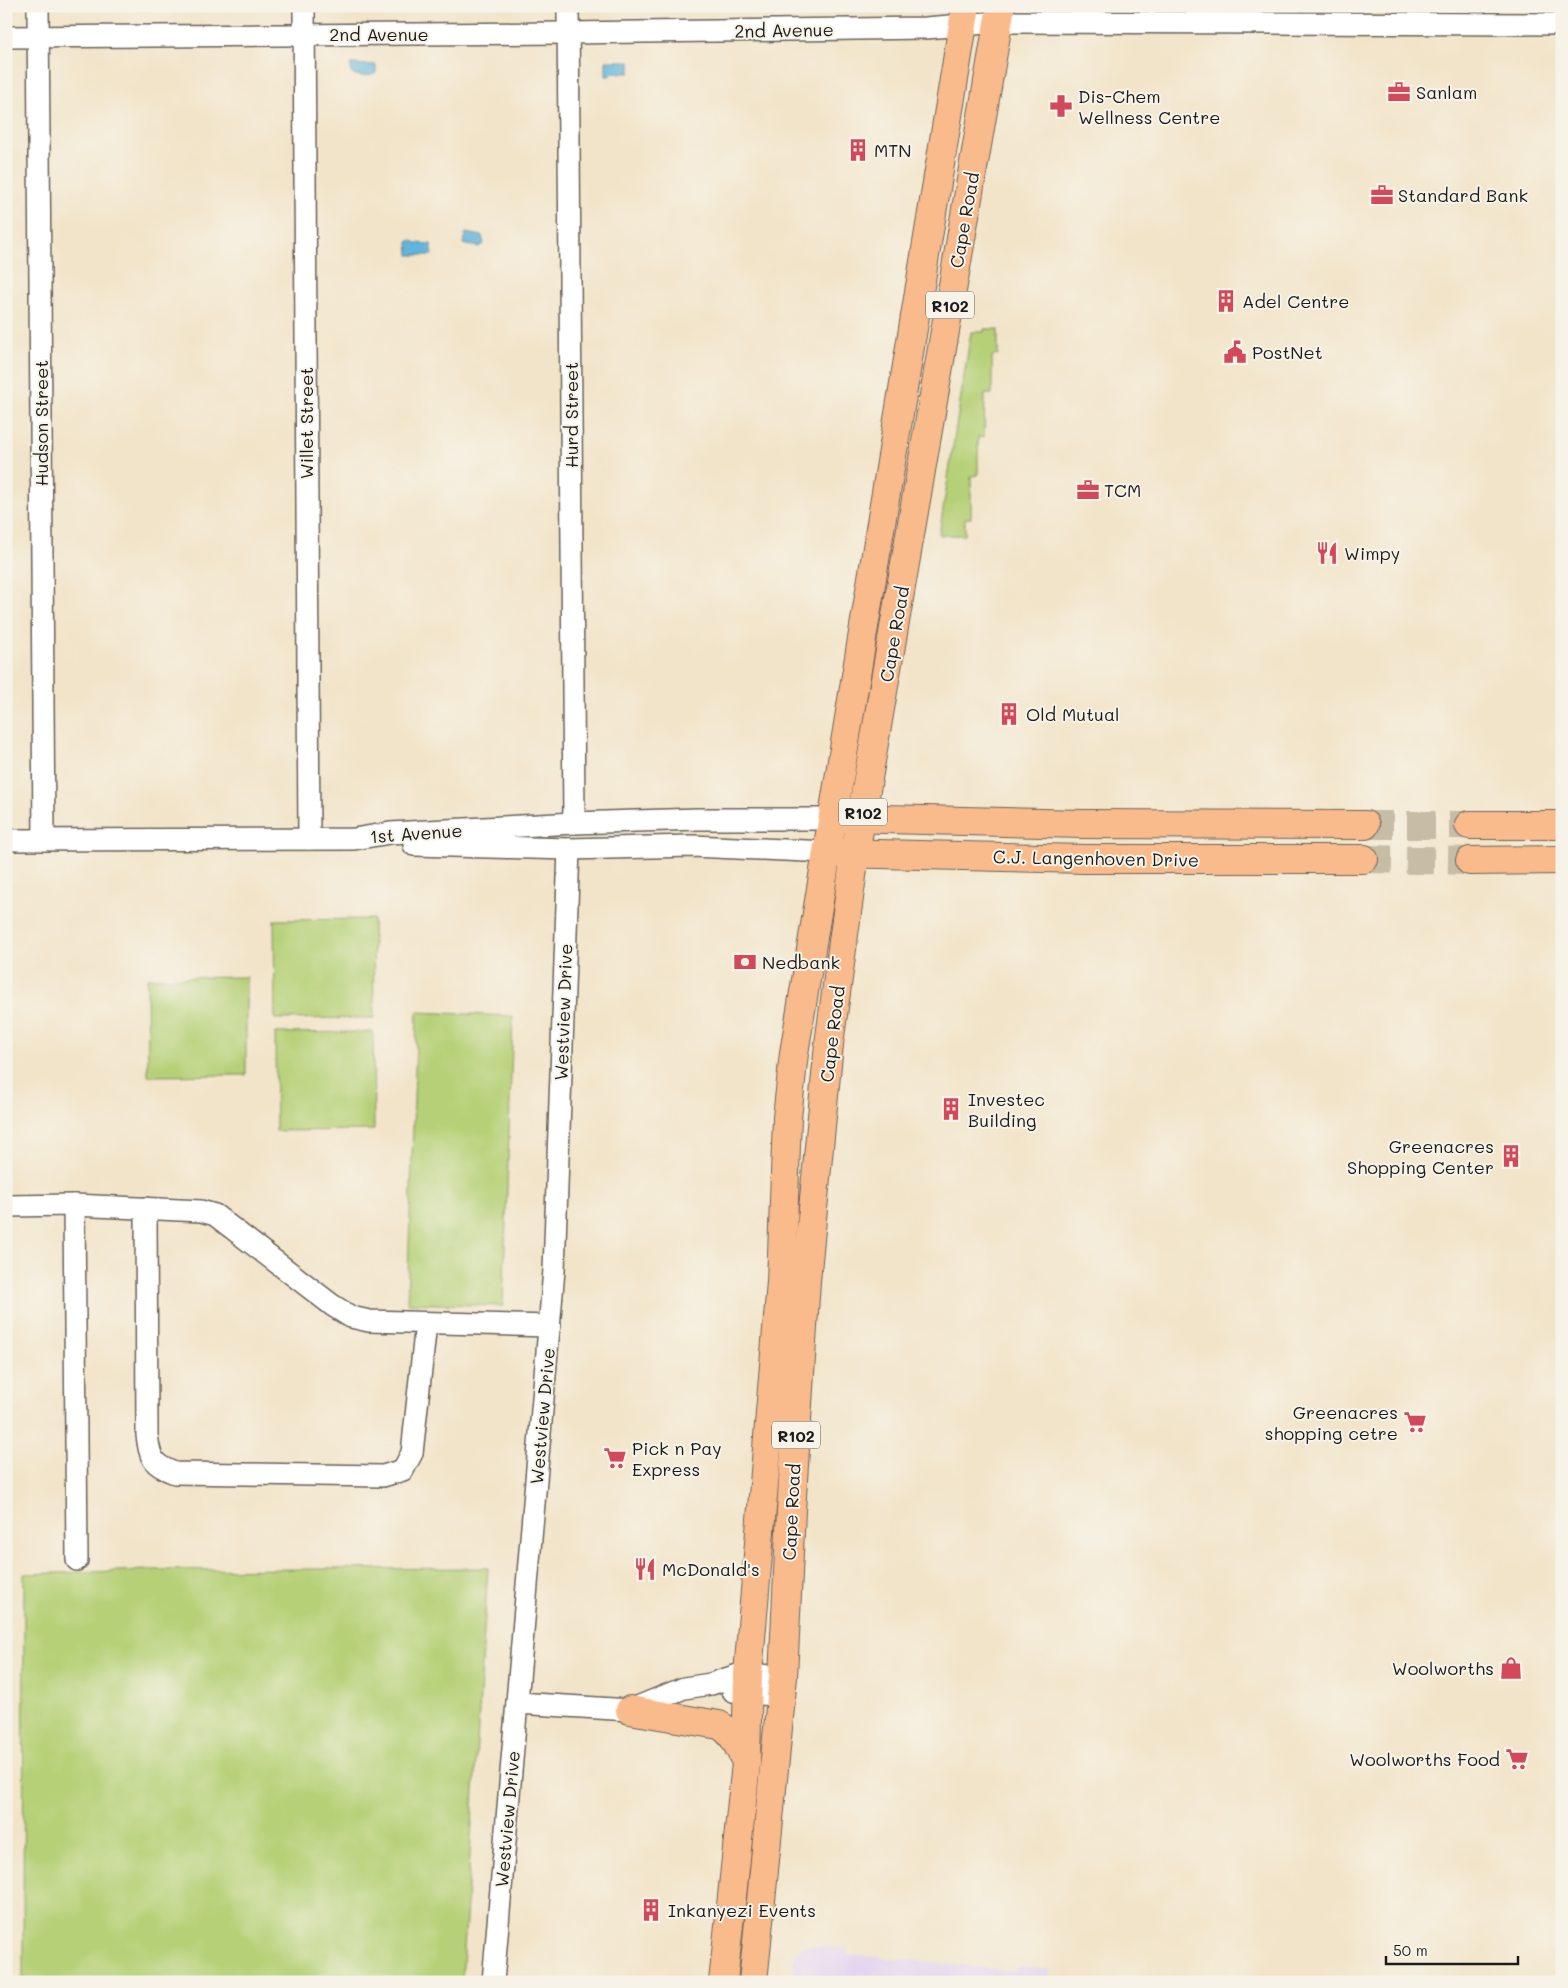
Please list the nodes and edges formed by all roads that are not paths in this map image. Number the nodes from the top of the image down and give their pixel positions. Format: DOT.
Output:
graph roads {
  1 [pos="38,6"];
  2 [pos="304,6"];
  3 [pos="568,6"];
  4 [pos="1000,14"];
  5 [pos="1302,14"];
  6 [pos="965,16"];
  7 [pos="1562,24"];
  8 [pos="568,33"];
  9 [pos="304,34"];
  10 [pos="6,37"];
  11 [pos="39,37"];
  12 [pos="834,818"];
  13 [pos="862,818"];
  14 [pos="574,823"];
  15 [pos="1365,824"];
  16 [pos="1469,825"];
  17 [pos="1562,825"];
  18 [pos="309,839"];
  19 [pos="354,839"];
  20 [pos="6,840"];
  21 [pos="44,840"];
  22 [pos="569,849"];
  23 [pos="828,852"];
  24 [pos="856,854"];
  25 [pos="1364,859"];
  26 [pos="1562,860"];
  27 [pos="1470,861"];
  28 [pos="74,1205"];
  29 [pos="6,1206"];
  30 [pos="146,1208"];
  31 [pos="426,1323"];
  32 [pos="550,1326"];
  33 [pos="77,1560"];
  34 [pos="748,1683"];
  35 [pos="782,1687"];
  36 [pos="517,1702"];
  37 [pos="630,1710"];
  38 [pos="746,1763"];
  39 [pos="493,1982"];
  40 [pos="723,1982"];
  41 [pos="753,1982"];
  1 -- 11 [label="street, Hudson Street"];
  2 -- 9 [label="street, Willet Street"];
  3 -- 8 [label="street, Hurd Street"];
  4 -- 5 [label="street, 2nd Avenue"];
  4 -- 6 [label="street, 2nd Avenue"];
  4 -- 13 [label="main road, Cape Road / R102"];
  5 -- 7 [label="street, 2nd Avenue"];
  6 -- 8 [label="street, 2nd Avenue"];
  6 -- 12 [label="main road, Cape Road / R102"];
  8 -- 9 [label="street, 2nd Avenue"];
  8 -- 14 [label="street, Hurd Street"];
  9 -- 11 [label="street, 2nd Avenue"];
  9 -- 18 [label="street, Willet Street"];
  10 -- 11 [label="street, 2nd Avenue"];
  11 -- 21 [label="street, Hudson Street"];
  12 -- 13 [label="main road, C.J. Langenhoven Drive"];
  12 -- 14 [label="street, 1st Avenue"];
  12 -- 23 [label="main road, Cape Road / R102"];
  13 -- 15 [label="main road, C.J. Langenhoven Drive"];
  13 -- 24 [label="main road, Cape Road / R102"];
  14 -- 19 [label="street, 1st Avenue"];
  16 -- 17 [label="main road"];
  18 -- 19 [label="street"];
  18 -- 21 [label="street"];
  19 -- 22 [label="street, 1st Avenue"];
  20 -- 21 [label="street"];
  22 -- 23 [label="street, 1st Avenue"];
  22 -- 32 [label="street, Westview Drive"];
  23 -- 24 [label="main road, C.J. Langenhoven Drive"];
  23 -- 34 [label="main road, Cape Road / R102"];
  24 -- 25 [label="main road, C.J. Langenhoven Drive"];
  24 -- 35 [label="main road, Cape Road / R102"];
  26 -- 27 [label="main road"];
  28 -- 29 [label="street"];
  28 -- 30 [label="street"];
  28 -- 33 [label="street"];
  30 -- 31 [label="street"];
  30 -- 31 [label="street"];
  31 -- 32 [label="street"];
  32 -- 36 [label="street, Westview Drive"];
  34 -- 35 [label="street"];
  34 -- 37 [label="street"];
  34 -- 38 [label="main road, Cape Road / R102"];
  35 -- 41 [label="main road, Cape Road / R102"];
  36 -- 37 [label="street"];
  36 -- 39 [label="street, Westview Drive"];
  37 -- 38 [label="main road"];
  38 -- 40 [label="main road, Cape Road / R102"];
}
